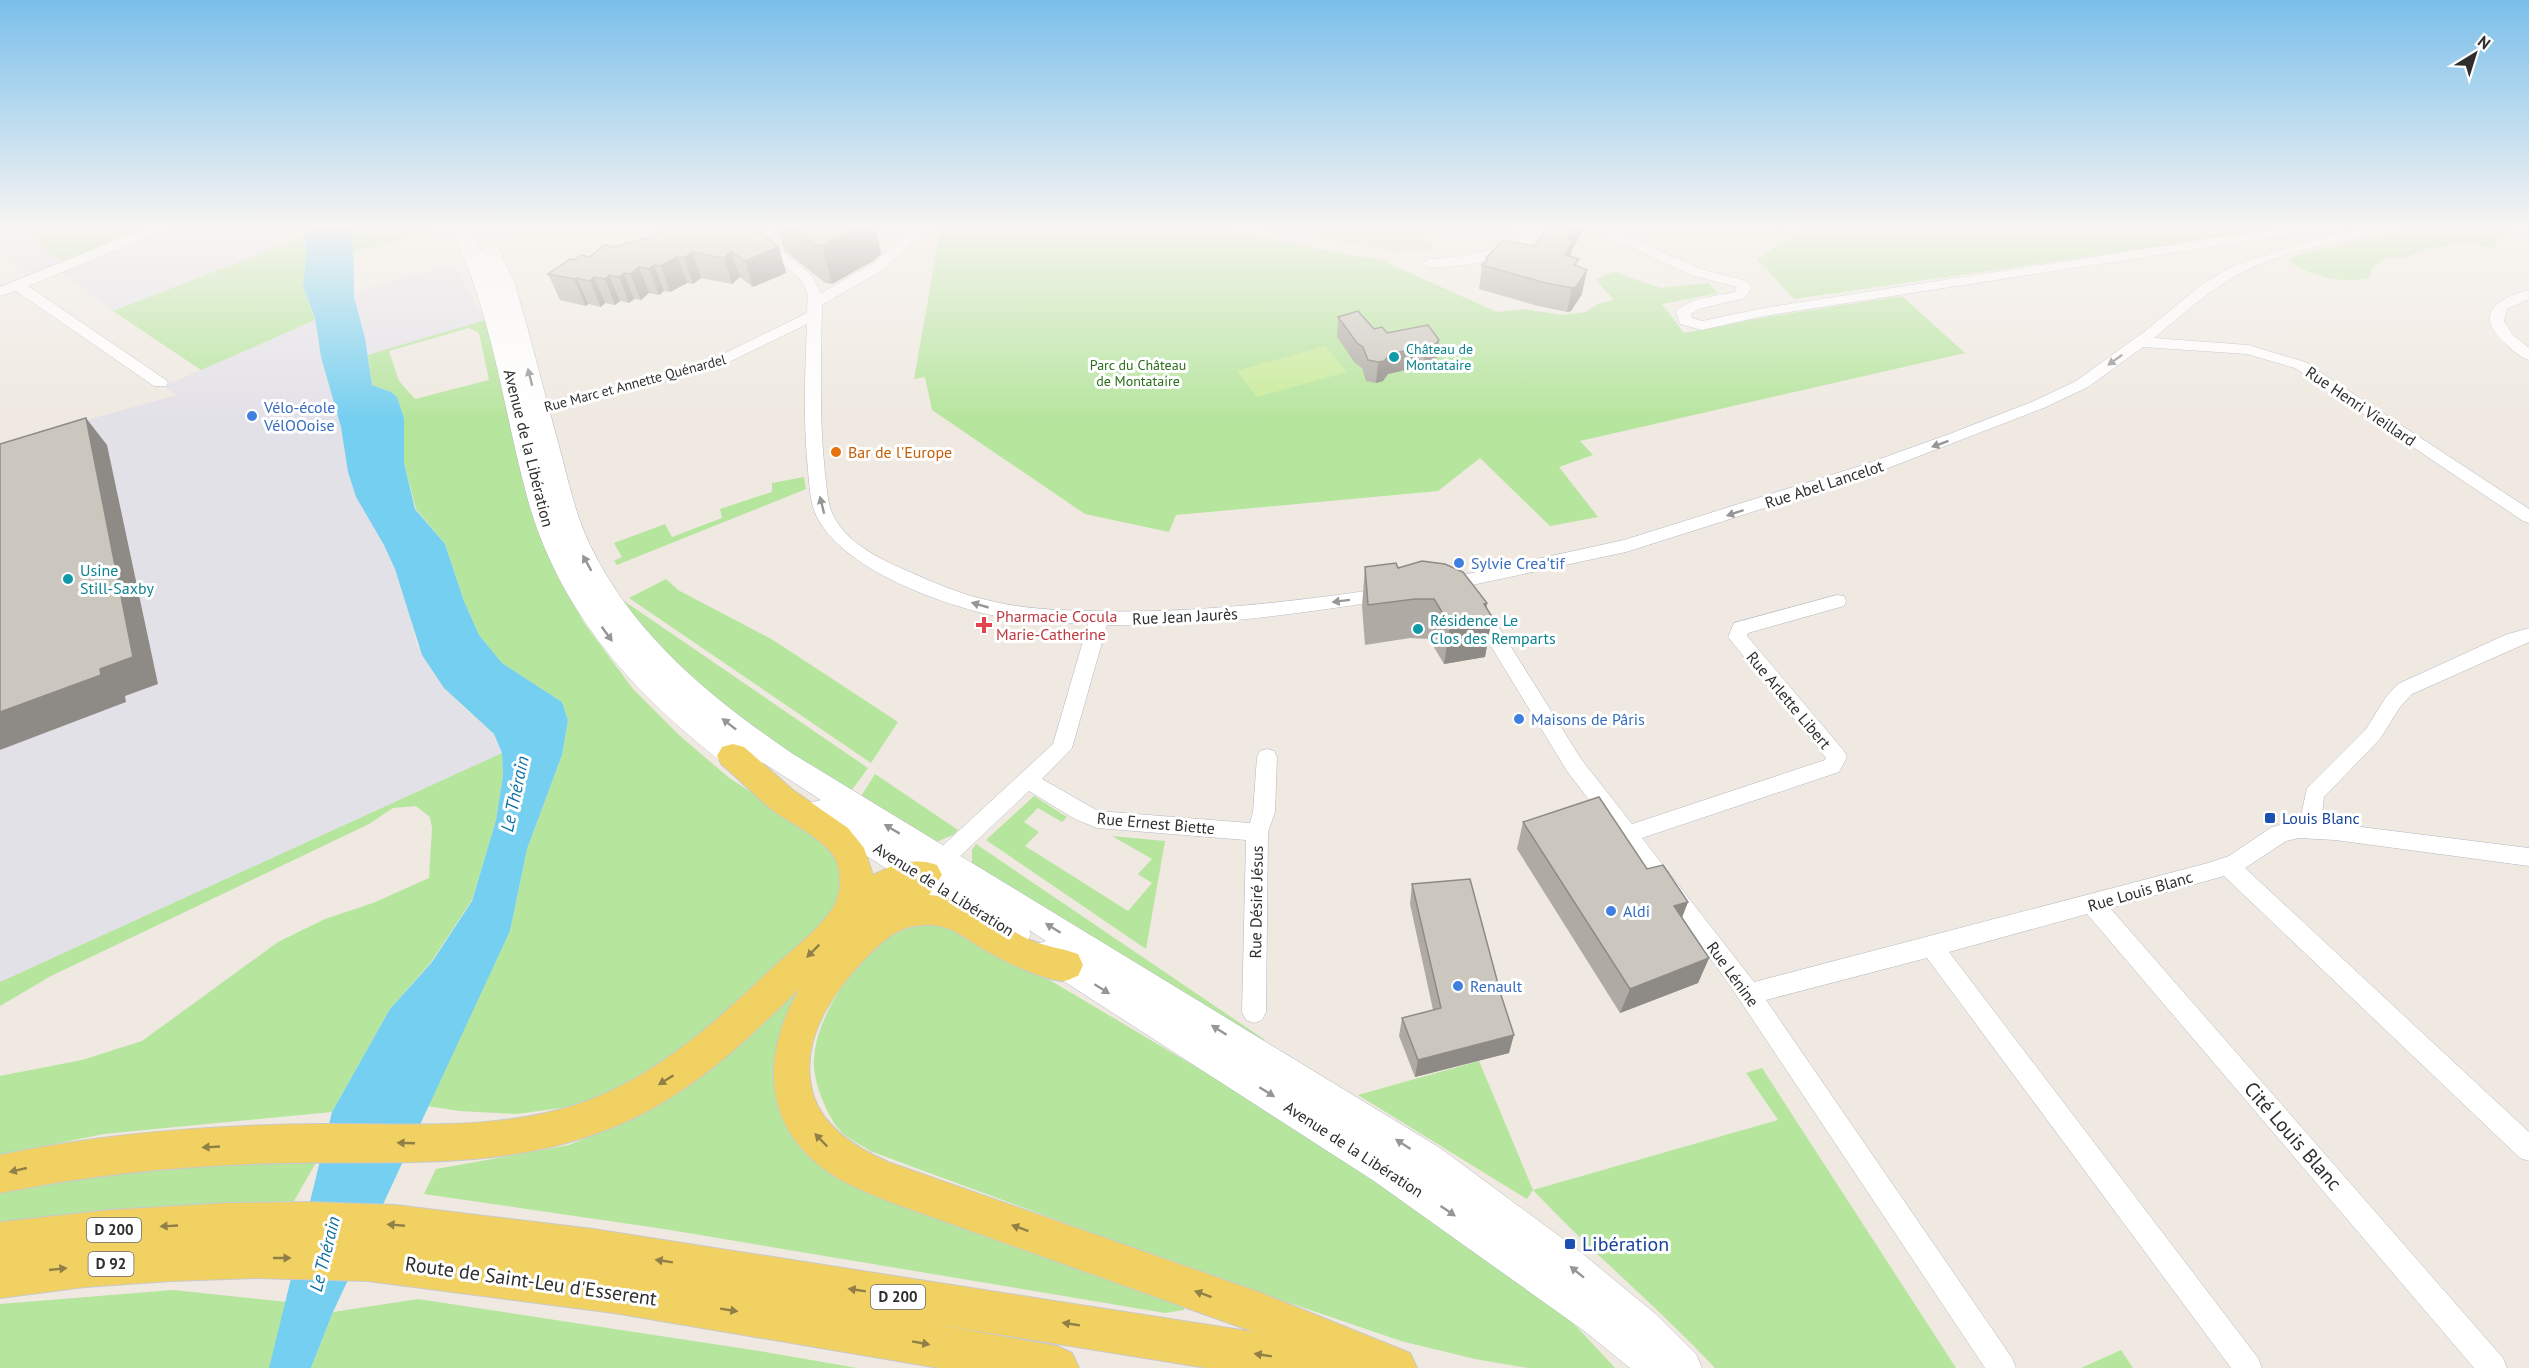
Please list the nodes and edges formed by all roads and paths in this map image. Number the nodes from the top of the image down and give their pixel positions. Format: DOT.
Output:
graph roads {
  1 [pos="26,291"];
  2 [pos="488,291"];
  3 [pos="506,291"];
  4 [pos="815,291"];
  5 [pos="842,291"];
  6 [pos="1743,291"];
  7 [pos="1900,291"];
  8 [pos="2204,291"];
  9 [pos="2529,294"];
  10 [pos="815,309"];
  11 [pos="2140,342"];
  12 [pos="2529,355"];
  13 [pos="160,383"];
  14 [pos="528,412"];
  15 [pos="2529,517"];
  16 [pos="1461,582"];
  17 [pos="1427,588"];
  18 [pos="1408,591"];
  19 [pos="1837,601"];
  20 [pos="598,602"];
  21 [pos="1100,619"];
  22 [pos="2520,637"];
  23 [pos="733,756"];
  24 [pos="1267,756"];
  25 [pos="1029,781"];
  26 [pos="2309,829"];
  27 [pos="1257,832"];
  28 [pos="1628,834"];
  29 [pos="2529,857"];
  30 [pos="2228,866"];
  31 [pos="934,867"];
  32 [pos="2093,905"];
  33 [pos="862,922"];
  34 [pos="1932,947"];
  35 [pos="1065,965"];
  36 [pos="1749,994"];
  37 [pos="1254,1012"];
  38 [pos="2529,1149"];
  39 [pos="0,1174"];
  40 [pos="226,1241"];
  41 [pos="0,1242"];
  42 [pos="448,1251"];
  43 [pos="0,1277"];
  44 [pos="1057,1368"];
  45 [pos="1342,1368"];
  46 [pos="1395,1368"];
  47 [pos="1660,1368"];
  48 [pos="1682,1368"];
  49 [pos="2002,1368"];
  50 [pos="2247,1368"];
  51 [pos="2493,1368"];
  1 -- 13 [label="street"];
  2 -- 14 [label="main road, Avenue de la Libération"];
  14 -- 3 [label="main road, Avenue de la Libération, one-way"];
  4 -- 10 [label="street, Rue Jean Jaurès"];
  5 -- 10 [label="street, Rue Marc et Annette Quénardel"];
  6 -- 7 [label="street"];
  8 -- 11 [label="street, Rue Abel Lancelot"];
  9 -- 12 [label="street"];
  10 -- 14 [label="street, Rue Marc et Annette Quénardel"];
  21 -- 10 [label="street, Rue Jean Jaurès, one-way"];
  11 -- 15 [label="street, Rue Henri Vieillard"];
  11 -- 16 [label="street, Rue Abel Lancelot, one-way"];
  14 -- 20 [label="main road, Avenue de la Libération"];
  16 -- 17 [label="street"];
  16 -- 28 [label="street, Rue Lénine"];
  18 -- 21 [label="street, Rue Jean Jaurès, one-way"];
  19 -- 28 [label="street, Rue Arlette Libert"];
  20 -- 23 [label="main road, Avenue de la Libération, one-way"];
  31 -- 20 [label="main road, Avenue de la Libération, one-way"];
  21 -- 25 [label="street"];
  22 -- 26 [label="street"];
  23 -- 31 [label="main road, Avenue de la Libération"];
  23 -- 33 [label="main road"];
  24 -- 27 [label="street, Rue Désiré Jésus"];
  25 -- 27 [label="street, Rue Ernest Biette"];
  25 -- 31 [label="street"];
  26 -- 29 [label="street, Rue Louis Blanc"];
  26 -- 30 [label="street, Rue Louis Blanc"];
  27 -- 37 [label="street, Rue Désiré Jésus"];
  28 -- 36 [label="street, Rue Lénine"];
  30 -- 32 [label="street, Rue Louis Blanc"];
  30 -- 38 [label="street"];
  31 -- 33 [label="main road"];
  31 -- 35 [label="main road, Avenue de la Libération"];
  48 -- 31 [label="main road, Avenue de la Libération, one-way"];
  32 -- 34 [label="street, Rue Louis Blanc"];
  32 -- 51 [label="street, Cité Louis Blanc"];
  33 -- 35 [label="main road"];
  33 -- 39 [label="main road, one-way"];
  46 -- 33 [label="main road, one-way"];
  34 -- 36 [label="street, Rue Louis Blanc"];
  34 -- 50 [label="street"];
  35 -- 47 [label="main road, Avenue de la Libération, one-way"];
  36 -- 49 [label="street, Rue Lénine"];
  40 -- 41 [label="main road, D 200, one-way"];
  40 -- 42 [label="main road, Route de Saint-Leu d'Esserent / D 200"];
  43 -- 40 [label="main road, Route de Saint-Leu d'Esserent / D 92, one-way"];
  42 -- 44 [label="main road, Route de Saint-Leu d'Esserent / D 200, one-way"];
  45 -- 42 [label="main road, D 200, one-way"];
}
